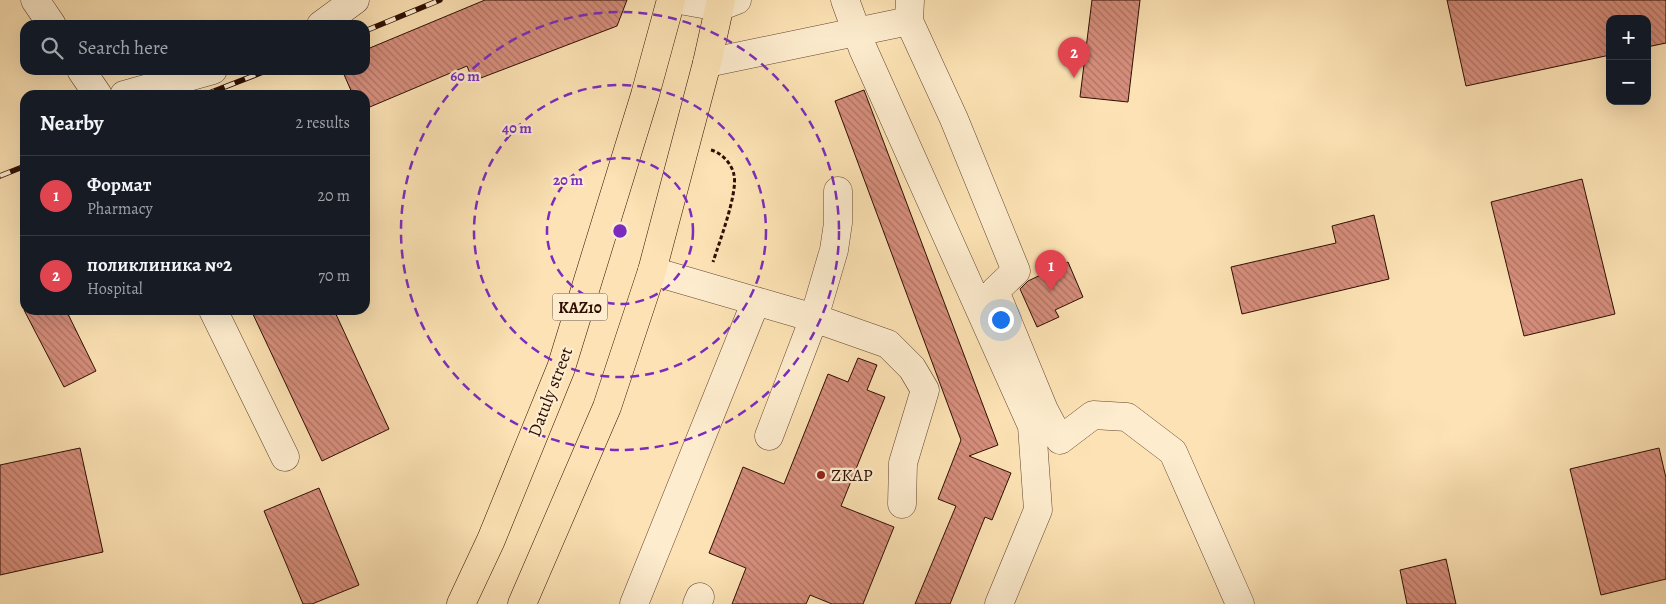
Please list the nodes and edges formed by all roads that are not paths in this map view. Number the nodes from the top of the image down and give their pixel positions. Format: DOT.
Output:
graph roads {
  1 [pos="35,0"];
  2 [pos="355,0"];
  3 [pos="671,0"];
  4 [pos="680,0"];
  5 [pos="845,0"];
  6 [pos="726,2"];
  7 [pos="910,10"];
  8 [pos="49,20"];
  9 [pos="328,20"];
  10 [pos="857,32"];
  11 [pos="707,62"];
  12 [pos="84,75"];
  13 [pos="195,75"];
  14 [pos="95,90"];
  15 [pos="142,90"];
  16 [pos="838,191"];
  17 [pos="652,271"];
  18 [pos="756,301"];
  19 [pos="215,315"];
  20 [pos="814,318"];
  21 [pos="769,436"];
  22 [pos="285,457"];
  23 [pos="902,504"];
  24 [pos="461,604"];
  25 [pos="522,604"];
  26 [pos="634,604"];
  27 [pos="999,604"];
  28 [pos="1240,604"];
  1 -- 8 [label="street"];
  2 -- 9 [label="street"];
  3 -- 24 [label="highway, Datuly street / KAZ10"];
  4 -- 6 [label="street"];
  5 -- 10 [label="street"];
  6 -- 11 [label="highway"];
  7 -- 10 [label="street"];
  7 -- 28 [label="street"];
  10 -- 11 [label="street"];
  10 -- 27 [label="street"];
  11 -- 17 [label="highway"];
  12 -- 14 [label="street"];
  13 -- 15 [label="street"];
  16 -- 20 [label="street"];
  17 -- 18 [label="street"];
  17 -- 25 [label="highway"];
  18 -- 20 [label="street"];
  18 -- 26 [label="street"];
  19 -- 22 [label="street"];
  20 -- 21 [label="street"];
  20 -- 23 [label="street"];
}
